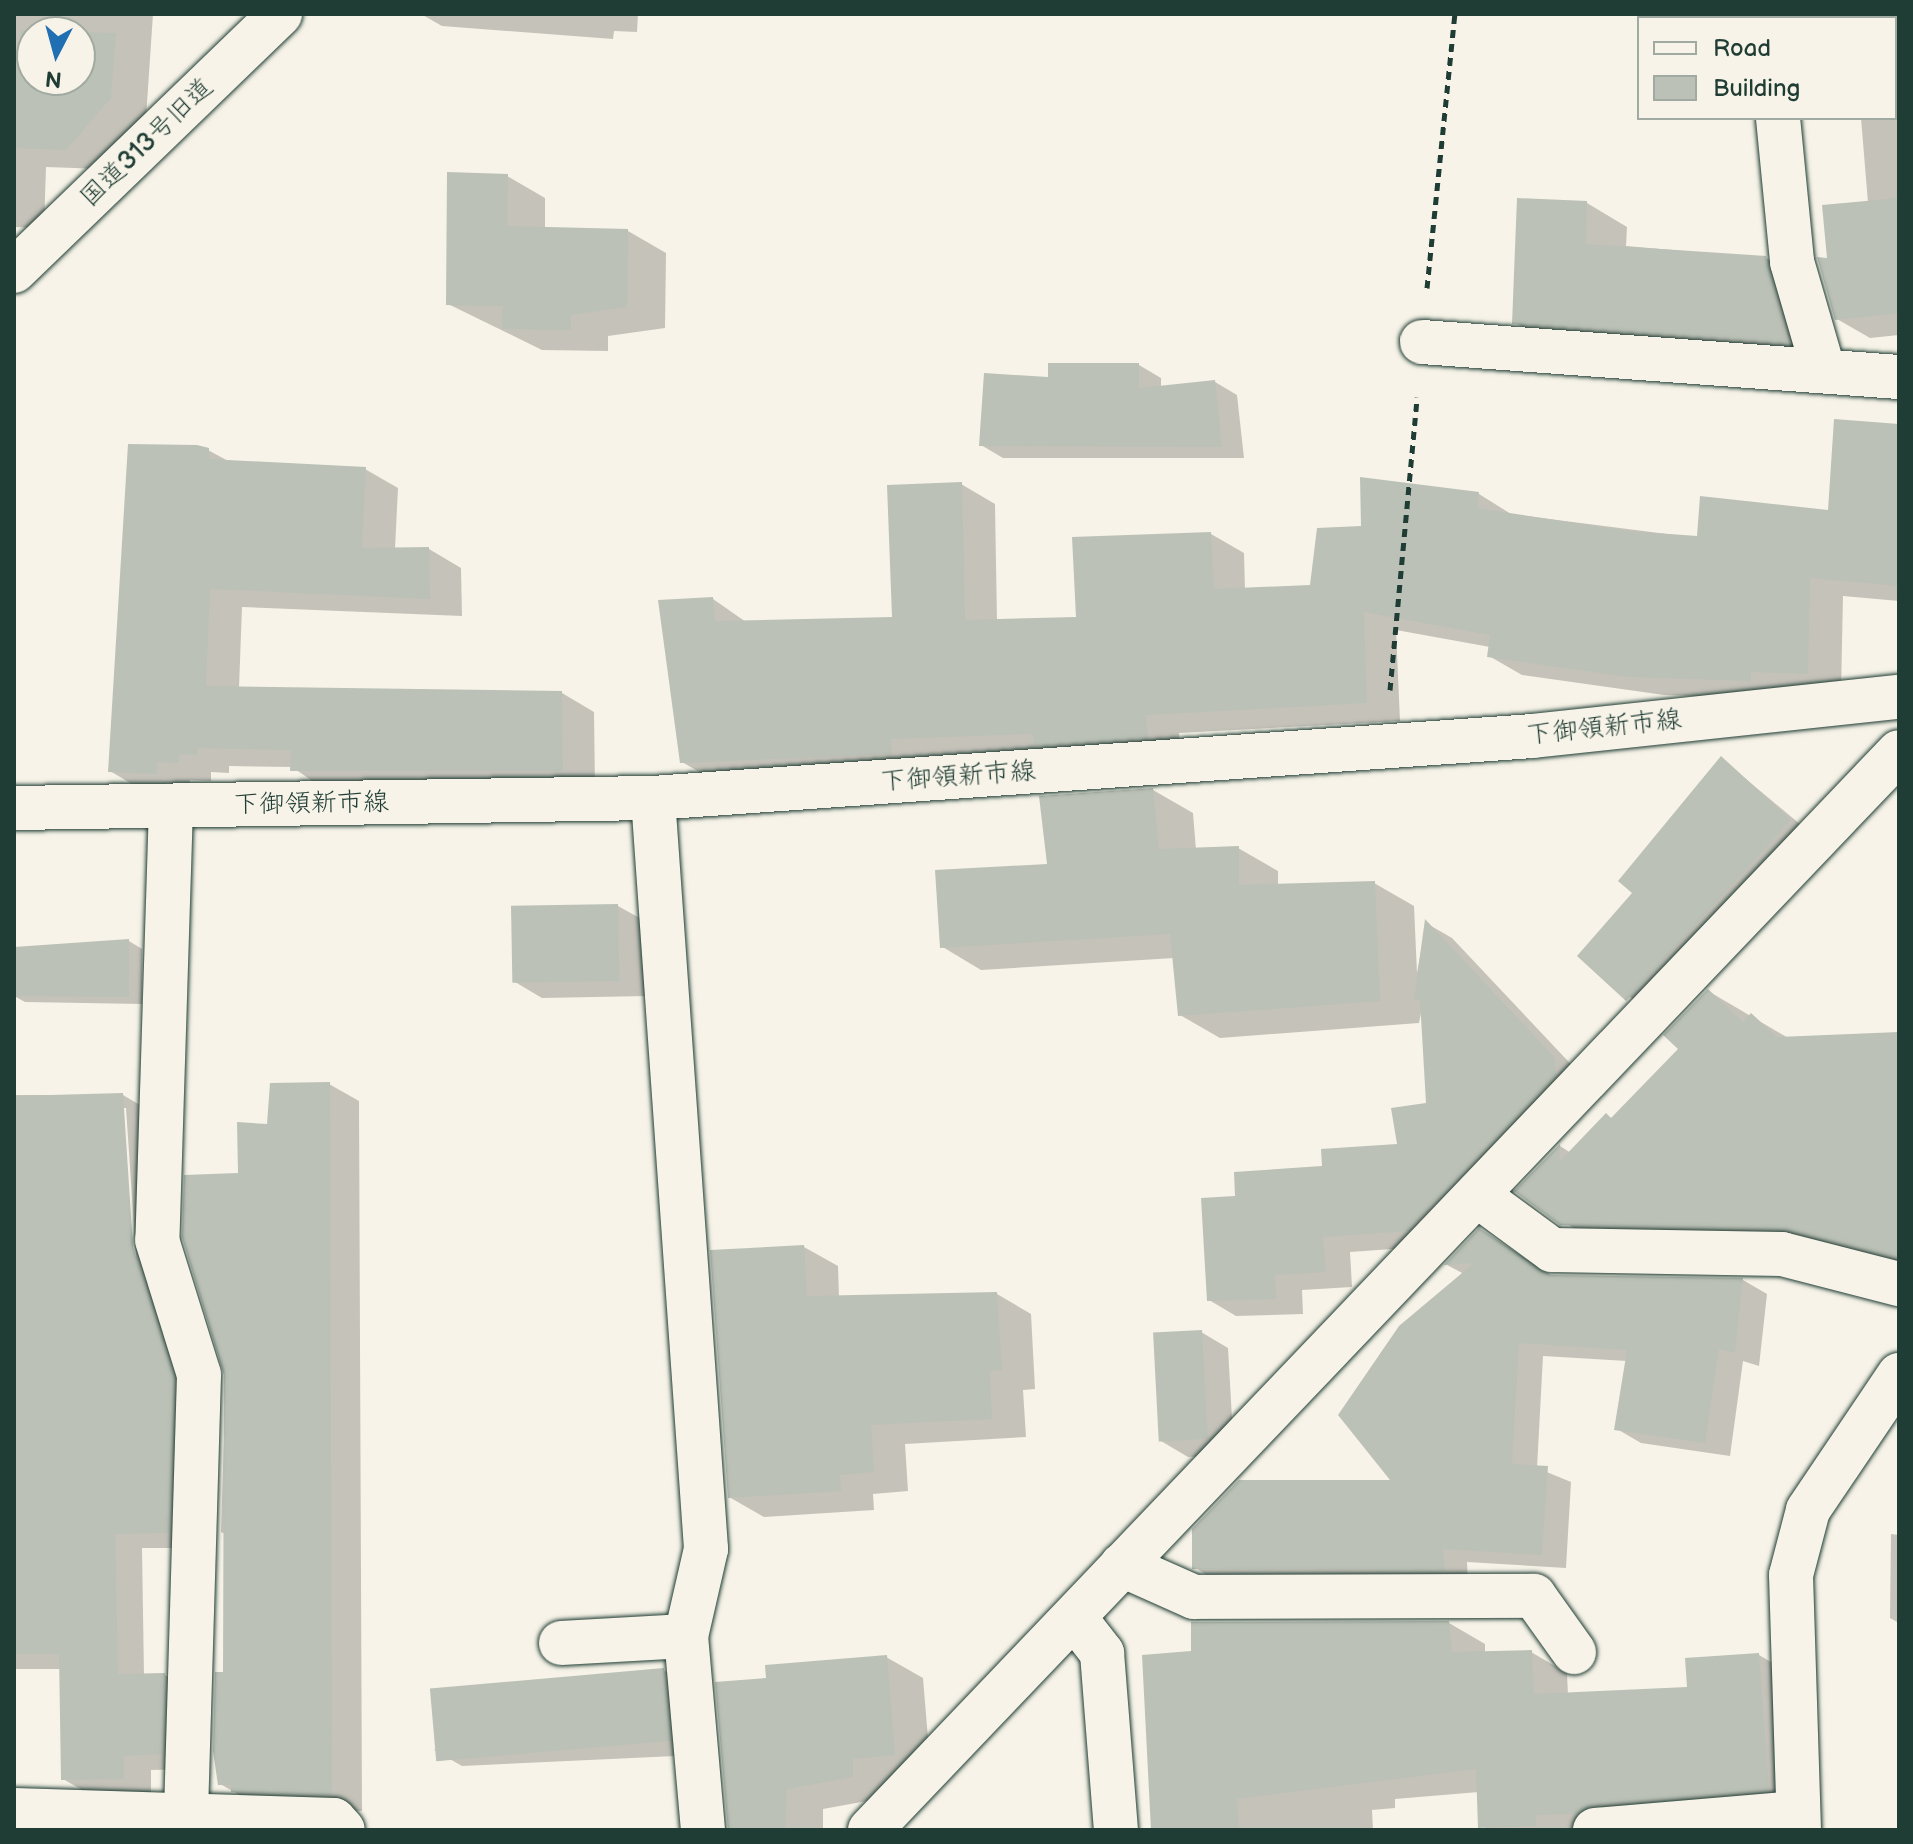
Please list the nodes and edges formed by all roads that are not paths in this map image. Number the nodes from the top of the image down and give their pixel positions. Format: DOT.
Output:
graph roads {
  1 [pos="280,14"];
  2 [pos="1778,120"];
  3 [pos="14,271"];
  4 [pos="1422,342"];
  5 [pos="1823,369"];
  6 [pos="1899,377"];
  7 [pos="1899,697"];
  8 [pos="1899,752"];
  9 [pos="653,798"];
  10 [pos="171,806"];
  11 [pos="14,808"];
  12 [pos="1477,1195"];
  13 [pos="1899,1284"];
  14 [pos="1899,1375"];
  15 [pos="1122,1565"];
  16 [pos="1074,1617"];
  17 [pos="686,1636"];
  18 [pos="561,1643"];
  19 [pos="1574,1652"];
  20 [pos="14,1810"];
  21 [pos="186,1812"];
  22 [pos="1798,1821"];
  23 [pos="343,1830"];
  24 [pos="703,1830"];
  25 [pos="870,1830"];
  26 [pos="1116,1830"];
  27 [pos="1595,1830"];
  1 -- 3 [label="street, 国道313号旧道"];
  2 -- 5 [label="street"];
  4 -- 5 [label="street"];
  5 -- 6 [label="street"];
  7 -- 9 [label="street, 下御領新市線"];
  8 -- 12 [label="street"];
  9 -- 10 [label="street, 下御領新市線"];
  9 -- 17 [label="street"];
  10 -- 11 [label="street, 下御領新市線"];
  10 -- 21 [label="street"];
  12 -- 13 [label="street"];
  12 -- 15 [label="street"];
  14 -- 22 [label="street"];
  15 -- 16 [label="street"];
  15 -- 19 [label="street"];
  16 -- 25 [label="street"];
  16 -- 26 [label="street"];
  17 -- 18 [label="street"];
  17 -- 24 [label="street"];
  20 -- 21 [label="street"];
  21 -- 23 [label="street"];
  22 -- 27 [label="street"];
}
